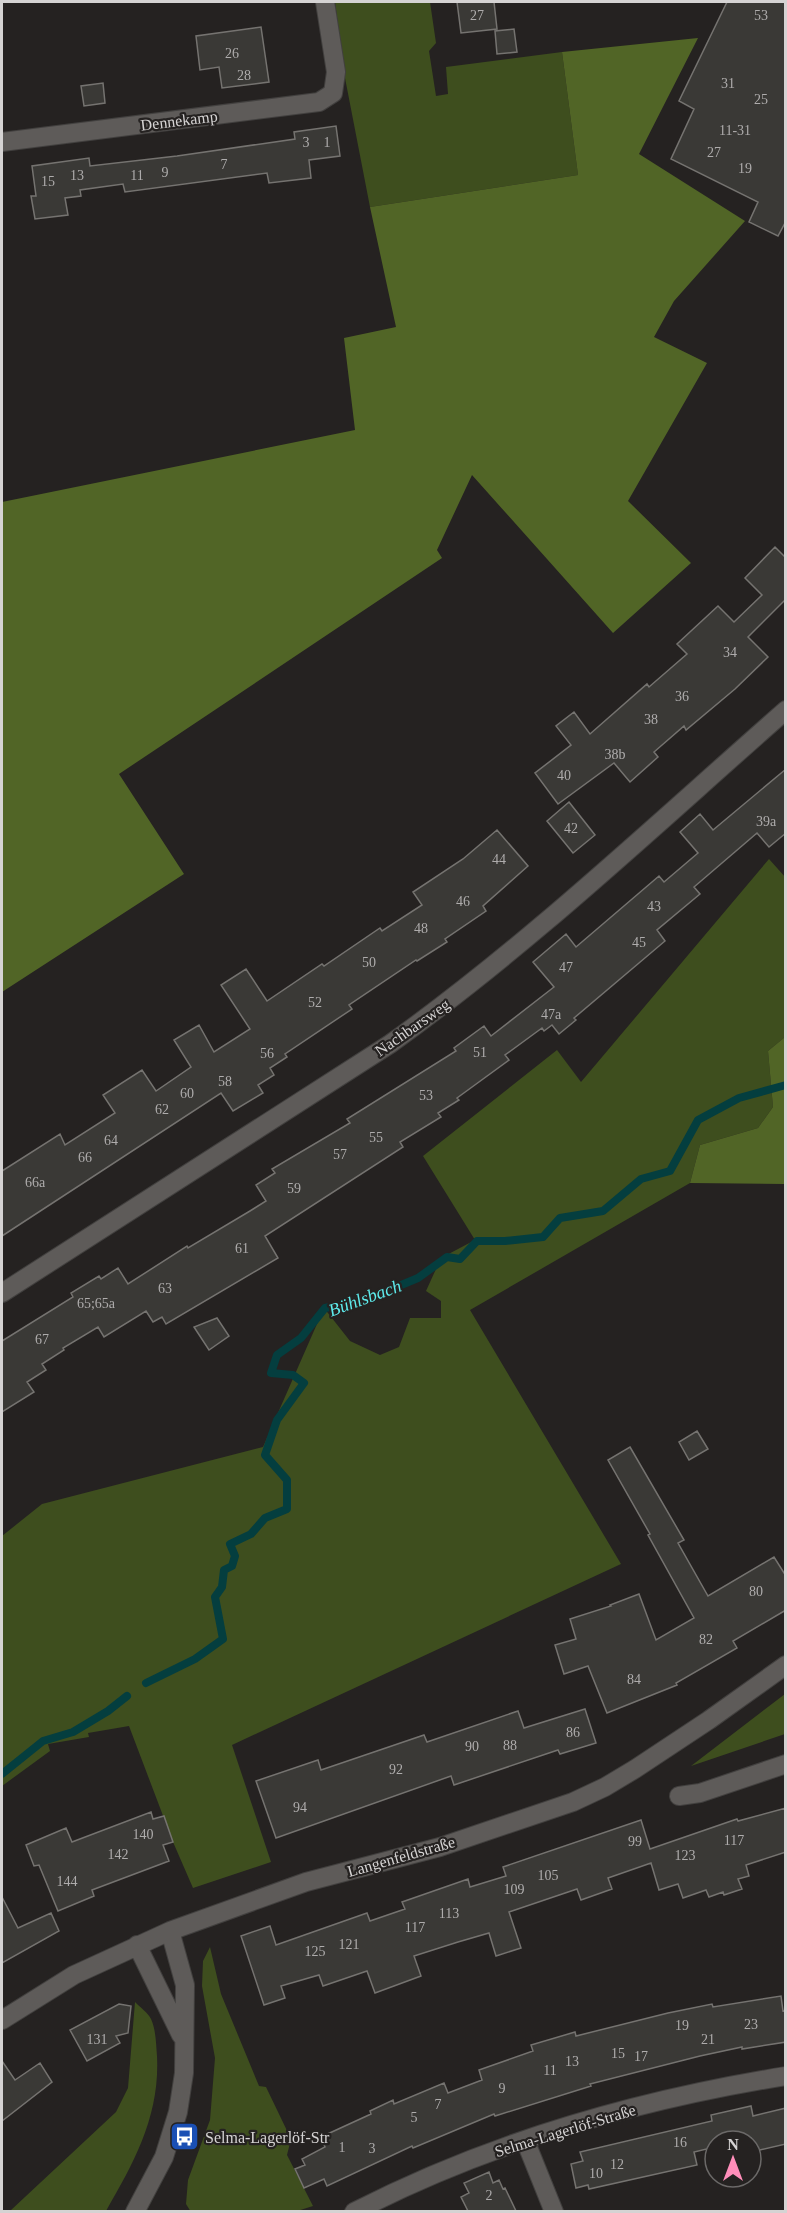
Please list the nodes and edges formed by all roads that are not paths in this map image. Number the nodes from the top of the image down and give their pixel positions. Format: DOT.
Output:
graph roads {
  1 [pos="325,2"];
  2 [pos="2,142"];
  3 [pos="786,710"];
  4 [pos="2,1293"];
  5 [pos="786,1665"];
  6 [pos="786,1764"];
  7 [pos="679,1796"];
  8 [pos="170,1931"];
  9 [pos="137,1945"];
  10 [pos="2,2020"];
  11 [pos="183,2039"];
  12 [pos="786,2076"];
  13 [pos="525,2140"];
  14 [pos="135,2211"];
  15 [pos="354,2211"];
  16 [pos="554,2211"];
  1 -- 2 [label="street, Dennekamp"];
  3 -- 4 [label="street, Nachbarsweg"];
  5 -- 8 [label="street, Langenfeldstraße"];
  6 -- 7 [label="street"];
  8 -- 9 [label="street, Langenfeldstraße"];
  8 -- 11 [label="street"];
  9 -- 10 [label="street, Langenfeldstraße"];
  9 -- 11 [label="street"];
  11 -- 14 [label="street"];
  12 -- 13 [label="street, Selma-Lagerlöf-Straße"];
  13 -- 15 [label="street, Selma-Lagerlöf-Straße"];
  13 -- 16 [label="street"];
}
